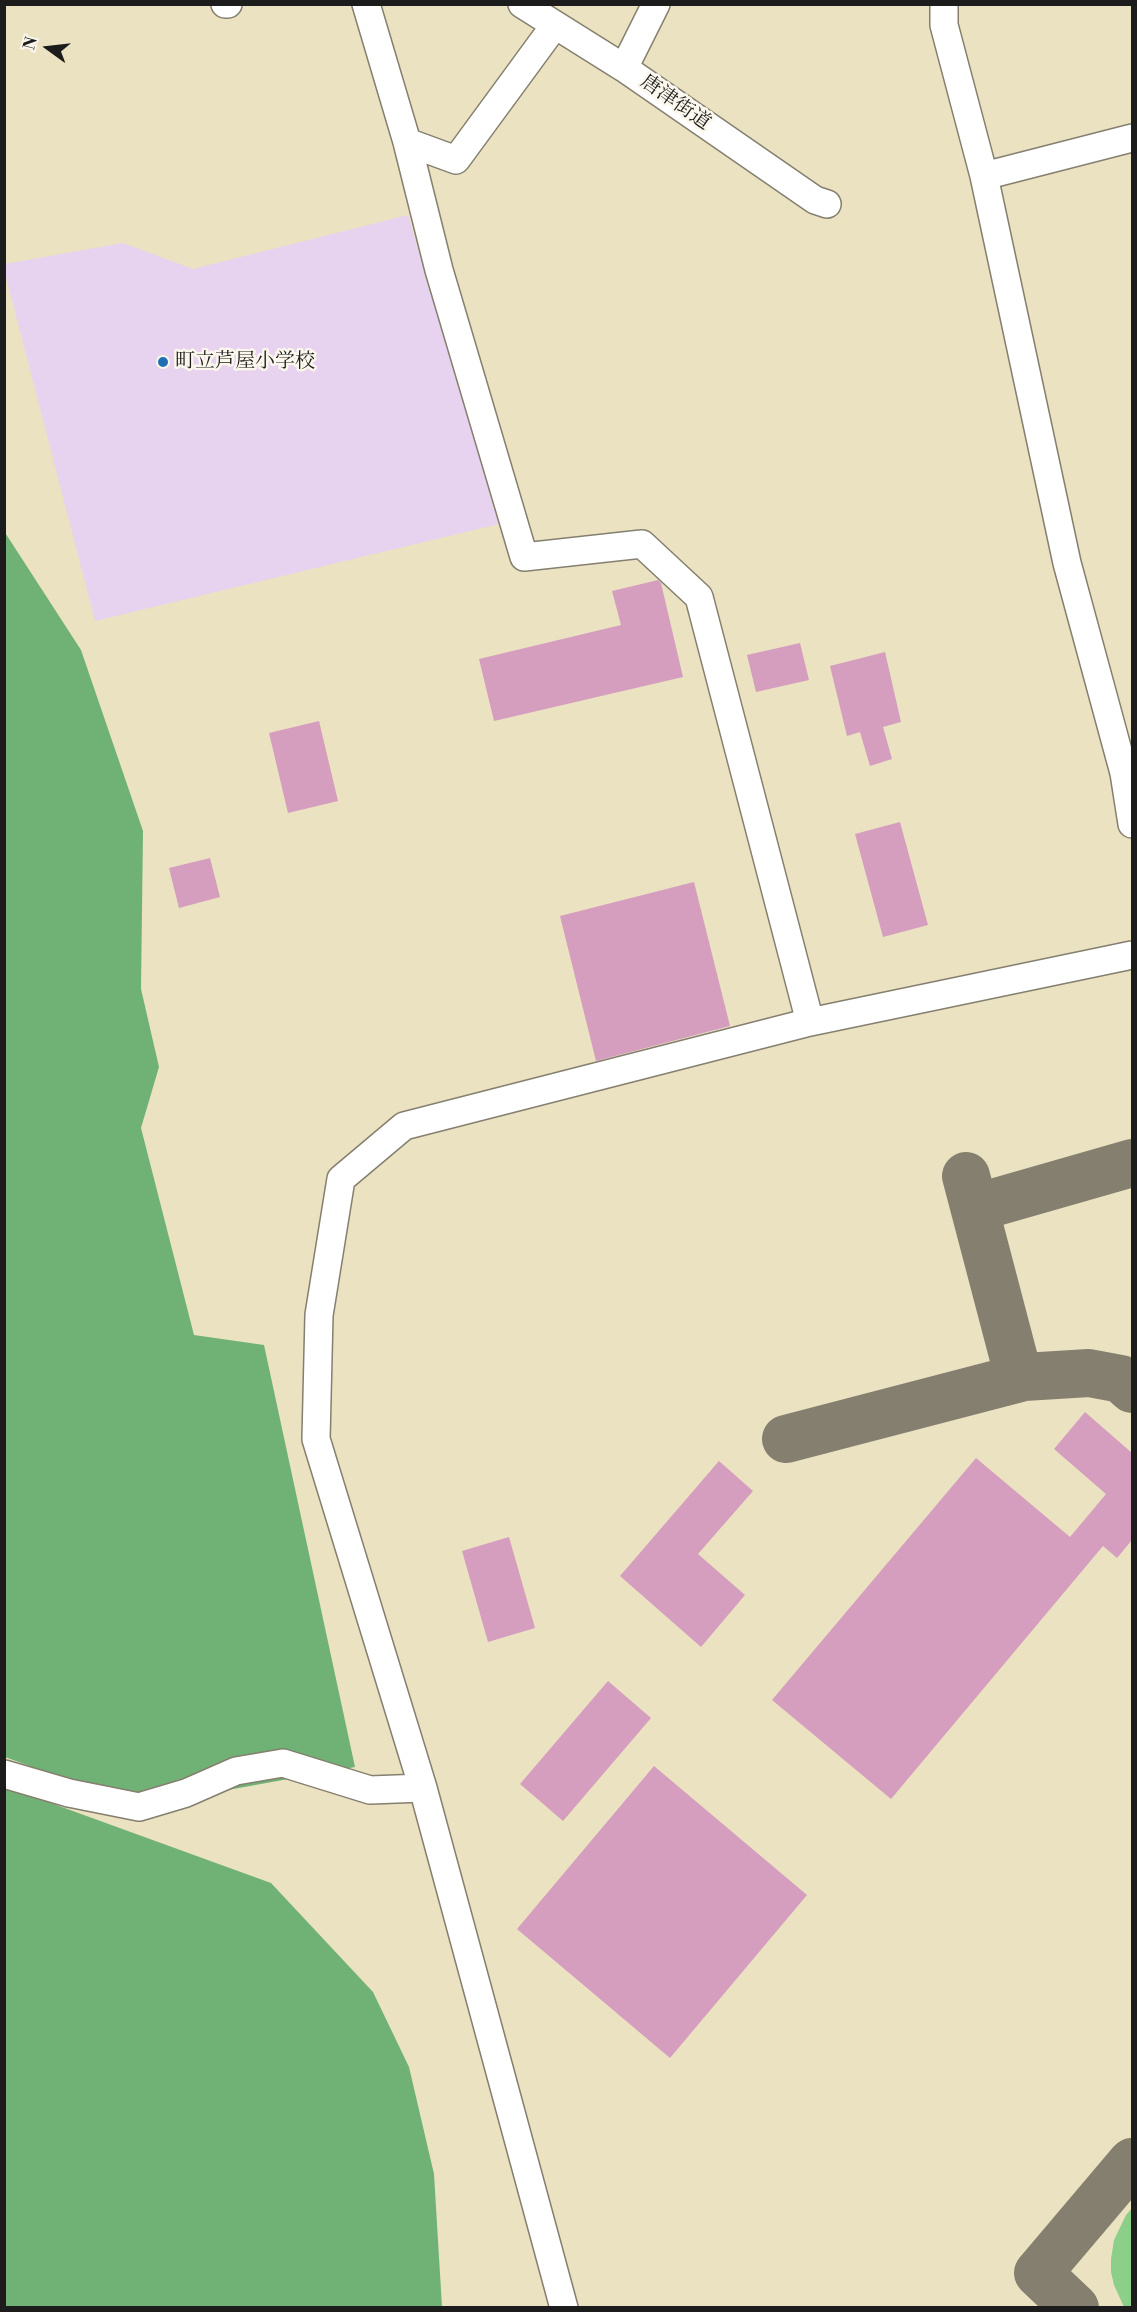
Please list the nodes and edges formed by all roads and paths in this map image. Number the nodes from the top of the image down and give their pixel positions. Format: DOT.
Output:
graph roads {
  1 [pos="366,4"];
  2 [pos="522,4"];
  3 [pos="656,4"];
  4 [pos="944,4"];
  5 [pos="555,25"];
  6 [pos="624,68"];
  7 [pos="1132,138"];
  8 [pos="407,142"];
  9 [pos="984,176"];
  10 [pos="827,204"];
  11 [pos="1128,771"];
  12 [pos="1132,824"];
  13 [pos="1132,955"];
  14 [pos="810,1022"];
  15 [pos="4,1774"];
  16 [pos="423,1788"];
  17 [pos="564,2307"];
  1 -- 8 [label="street"];
  2 -- 5 [label="street, 唐津街道"];
  3 -- 6 [label="street"];
  4 -- 9 [label="street"];
  5 -- 6 [label="street, 唐津街道"];
  5 -- 8 [label="street"];
  6 -- 10 [label="street, 唐津街道"];
  7 -- 9 [label="street"];
  8 -- 14 [label="street"];
  9 -- 11 [label="street"];
  11 -- 12 [label="street"];
  13 -- 14 [label="street"];
  14 -- 16 [label="street"];
  15 -- 16 [label="street"];
  16 -- 17 [label="street"];
}
